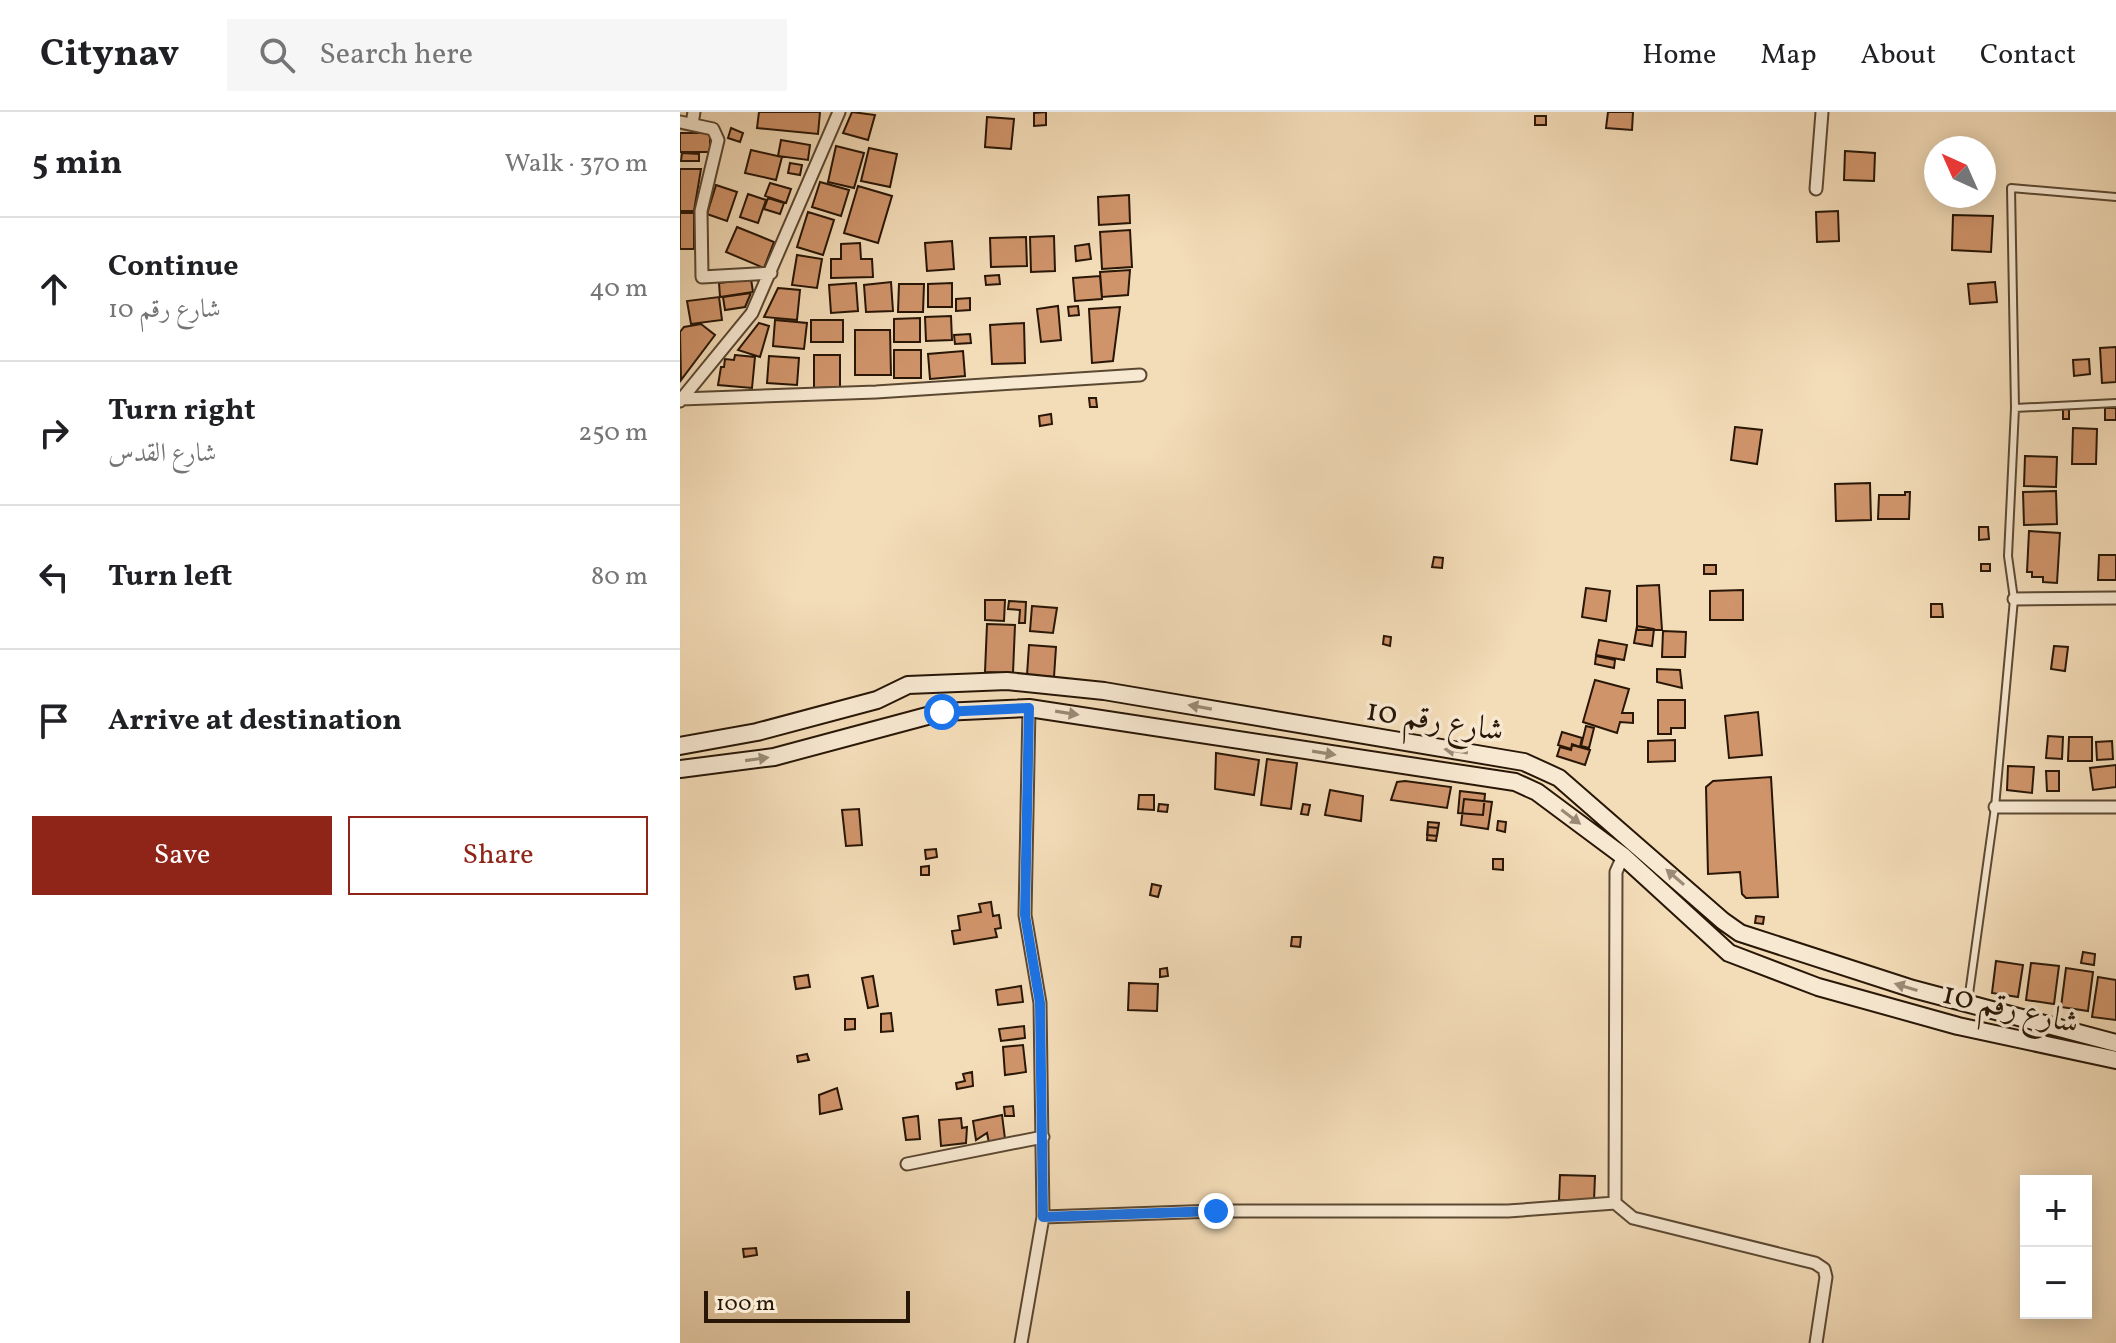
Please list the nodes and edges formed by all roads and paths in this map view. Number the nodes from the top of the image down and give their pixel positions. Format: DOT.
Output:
graph roads {
  1 [pos="839,112"];
  2 [pos="1822,112"];
  3 [pos="689,119"];
  4 [pos="1816,189"];
  5 [pos="2116,197"];
  6 [pos="771,273"];
  7 [pos="1140,375"];
  8 [pos="681,400"];
  9 [pos="2116,403"];
  10 [pos="2015,408"];
  11 [pos="2116,598"];
  12 [pos="2014,599"];
  13 [pos="1029,708"];
  14 [pos="680,746"];
  15 [pos="680,769"];
  16 [pos="1995,807"];
  17 [pos="2116,807"];
  18 [pos="1623,856"];
  19 [pos="1968,1005"];
  20 [pos="2116,1043"];
  21 [pos="2116,1060"];
  22 [pos="1043,1137"];
  23 [pos="907,1164"];
  24 [pos="1615,1203"];
  25 [pos="1043,1217"];
  26 [pos="1021,1343"];
  27 [pos="1816,1343"];
  1 -- 6 [label="street"];
  2 -- 4 [label="street"];
  3 -- 6 [label="street"];
  5 -- 10 [label="lane"];
  6 -- 8 [label="street"];
  7 -- 8 [label="street"];
  9 -- 10 [label="lane"];
  10 -- 12 [label="lane"];
  11 -- 12 [label="street"];
  12 -- 16 [label="lane"];
  15 -- 13 [label="main road, شارع رقم 10, one-way"];
  13 -- 18 [label="main road, شارع رقم 10, one-way"];
  13 -- 22 [label="street"];
  19 -- 14 [label="main road, شارع رقم 10, one-way"];
  16 -- 17 [label="street"];
  16 -- 19 [label="lane"];
  18 -- 21 [label="main road, شارع رقم 10"];
  18 -- 24 [label="street"];
  19 -- 20 [label="main road, شارع رقم 10"];
  22 -- 23 [label="street"];
  22 -- 25 [label="street"];
  24 -- 25 [label="street"];
  24 -- 27 [label="street"];
  25 -- 26 [label="street"];
}
